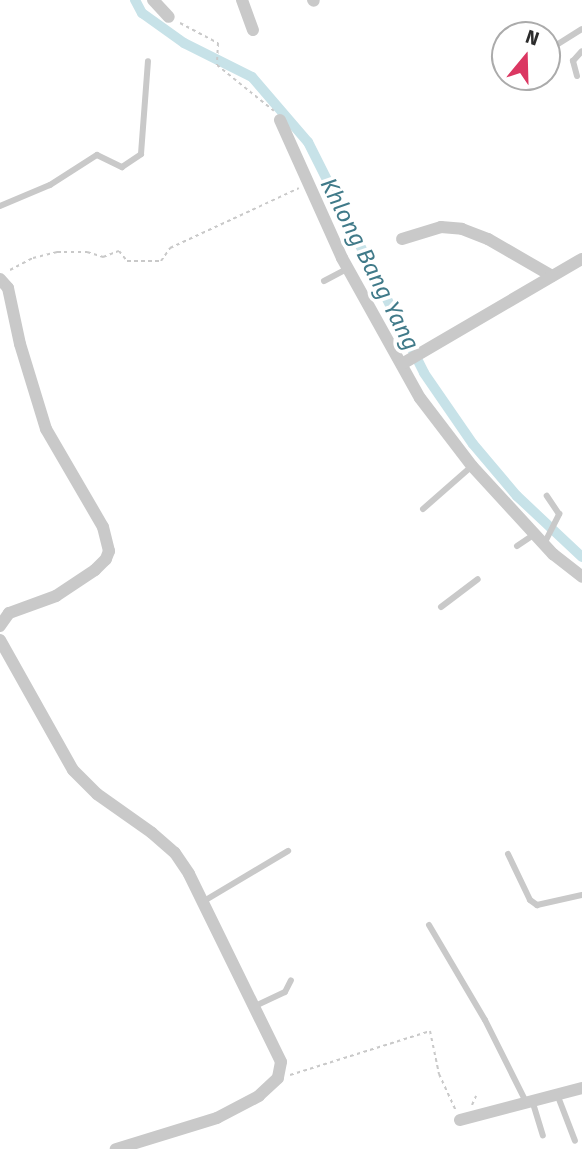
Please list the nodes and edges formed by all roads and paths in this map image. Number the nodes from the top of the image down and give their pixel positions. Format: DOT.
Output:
graph roads {
  1 [pos="153,0"];
  2 [pos="242,0"];
  3 [pos="169,17"];
  4 [pos="582,29"];
  5 [pos="253,30"];
  6 [pos="561,42"];
  7 [pos="582,51"];
  8 [pos="148,61"];
  9 [pos="577,76"];
  10 [pos="280,120"];
  11 [pos="310,183"];
  12 [pos="0,206"];
  13 [pos="402,239"];
  14 [pos="582,259"];
  15 [pos="348,268"];
  16 [pos="552,276"];
  17 [pos="0,279"];
  18 [pos="324,281"];
  19 [pos="405,363"];
  20 [pos="472,466"];
  21 [pos="547,496"];
  22 [pos="423,509"];
  23 [pos="543,537"];
  24 [pos="517,546"];
  25 [pos="582,577"];
  26 [pos="478,579"];
  27 [pos="441,607"];
  28 [pos="0,626"];
  29 [pos="0,640"];
  30 [pos="288,851"];
  31 [pos="508,854"];
  32 [pos="582,895"];
  33 [pos="204,901"];
  34 [pos="429,925"];
  35 [pos="291,980"];
  36 [pos="255,1006"];
  37 [pos="278,1078"];
  38 [pos="582,1088"];
  39 [pos="557,1094"];
  40 [pos="529,1101"];
  41 [pos="460,1119"];
  42 [pos="542,1135"];
  43 [pos="575,1141"];
  44 [pos="116,1149"];
  1 -- 3 [label="street"];
  2 -- 5 [label="street"];
  3 -- 10 [label="path"];
  4 -- 6 [label="lane"];
  7 -- 9 [label="lane"];
  8 -- 12 [label="lane"];
  10 -- 11 [label="street"];
  11 -- 15 [label="street"];
  11 -- 17 [label="path"];
  13 -- 16 [label="street"];
  14 -- 16 [label="street"];
  15 -- 18 [label="lane"];
  15 -- 19 [label="street"];
  16 -- 19 [label="street"];
  17 -- 28 [label="street"];
  19 -- 20 [label="street"];
  20 -- 22 [label="lane"];
  20 -- 23 [label="street"];
  21 -- 23 [label="lane"];
  23 -- 24 [label="lane"];
  23 -- 25 [label="street"];
  26 -- 27 [label="lane"];
  29 -- 33 [label="street"];
  30 -- 33 [label="lane"];
  31 -- 32 [label="lane"];
  33 -- 36 [label="street"];
  34 -- 40 [label="lane"];
  35 -- 36 [label="lane"];
  36 -- 37 [label="street"];
  37 -- 41 [label="path"];
  37 -- 44 [label="street"];
  38 -- 39 [label="street"];
  39 -- 40 [label="street"];
  39 -- 43 [label="lane"];
  40 -- 41 [label="street"];
  40 -- 42 [label="lane"];
}
